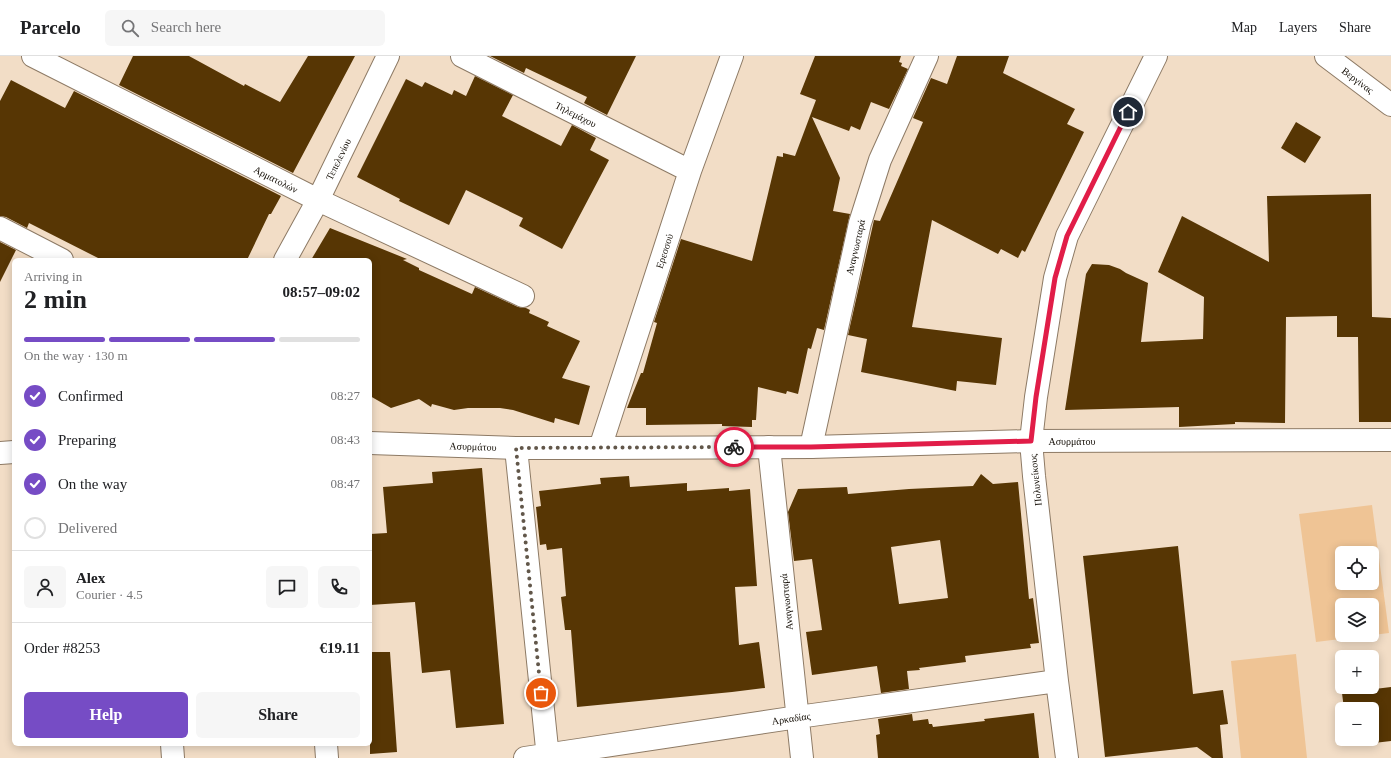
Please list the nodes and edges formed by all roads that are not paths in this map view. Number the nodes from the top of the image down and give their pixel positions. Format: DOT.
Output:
graph roads {
  1 [pos="33,56"];
  2 [pos="388,56"];
  3 [pos="462,56"];
  4 [pos="732,56"];
  5 [pos="927,56"];
  6 [pos="1156,56"];
  7 [pos="1326,56"];
  8 [pos="1391,105"];
  9 [pos="690,171"];
  10 [pos="318,200"];
  11 [pos="0,228"];
  12 [pos="58,258"];
  13 [pos="286,258"];
  14 [pos="523,296"];
  15 [pos="1391,440"];
  16 [pos="1031,441"];
  17 [pos="372,443"];
  18 [pos="769,446"];
  19 [pos="811,447"];
  20 [pos="516,448"];
  21 [pos="600,448"];
  22 [pos="12,452"];
  23 [pos="0,453"];
  24 [pos="1057,682"];
  25 [pos="798,717"];
  26 [pos="172,746"];
  27 [pos="326,746"];
  28 [pos="548,756"];
  29 [pos="173,758"];
  30 [pos="327,758"];
  31 [pos="525,758"];
  32 [pos="802,758"];
  33 [pos="1067,758"];
  1 -- 10 [label="street, Αρματολών"];
  2 -- 10 [label="street, Τεπελενίου"];
  3 -- 9 [label="street, Τηλεμάχου"];
  4 -- 9 [label="street, Ερεσσού"];
  5 -- 19 [label="street, Αναγνωσταρά"];
  6 -- 16 [label="street, Πολυνείκους"];
  7 -- 8 [label="street, Βεργίνας"];
  9 -- 21 [label="street, Ερεσσού"];
  10 -- 13 [label="street, Τεπελενίου"];
  10 -- 14 [label="street, Αρματολών"];
  11 -- 12 [label="street"];
  15 -- 16 [label="street, Ασυρμάτου"];
  16 -- 19 [label="street, Ασυρμάτου"];
  16 -- 24 [label="street, Πολυνείκους"];
  17 -- 20 [label="street, Ασυρμάτου"];
  18 -- 19 [label="street, Ασυρμάτου"];
  18 -- 21 [label="street, Ασυρμάτου"];
  18 -- 25 [label="street, Αναγνωσταρά"];
  20 -- 21 [label="street, Ασυρμάτου"];
  20 -- 28 [label="street"];
  22 -- 23 [label="street"];
  24 -- 25 [label="street, Αρκαδίας"];
  24 -- 33 [label="street, Πολυνείκους"];
  25 -- 28 [label="street, Αρκαδίας"];
  25 -- 32 [label="street, Αναγνωσταρά"];
  26 -- 29 [label="street"];
  27 -- 30 [label="street"];
  28 -- 31 [label="street, Αρκαδίας"];
}
